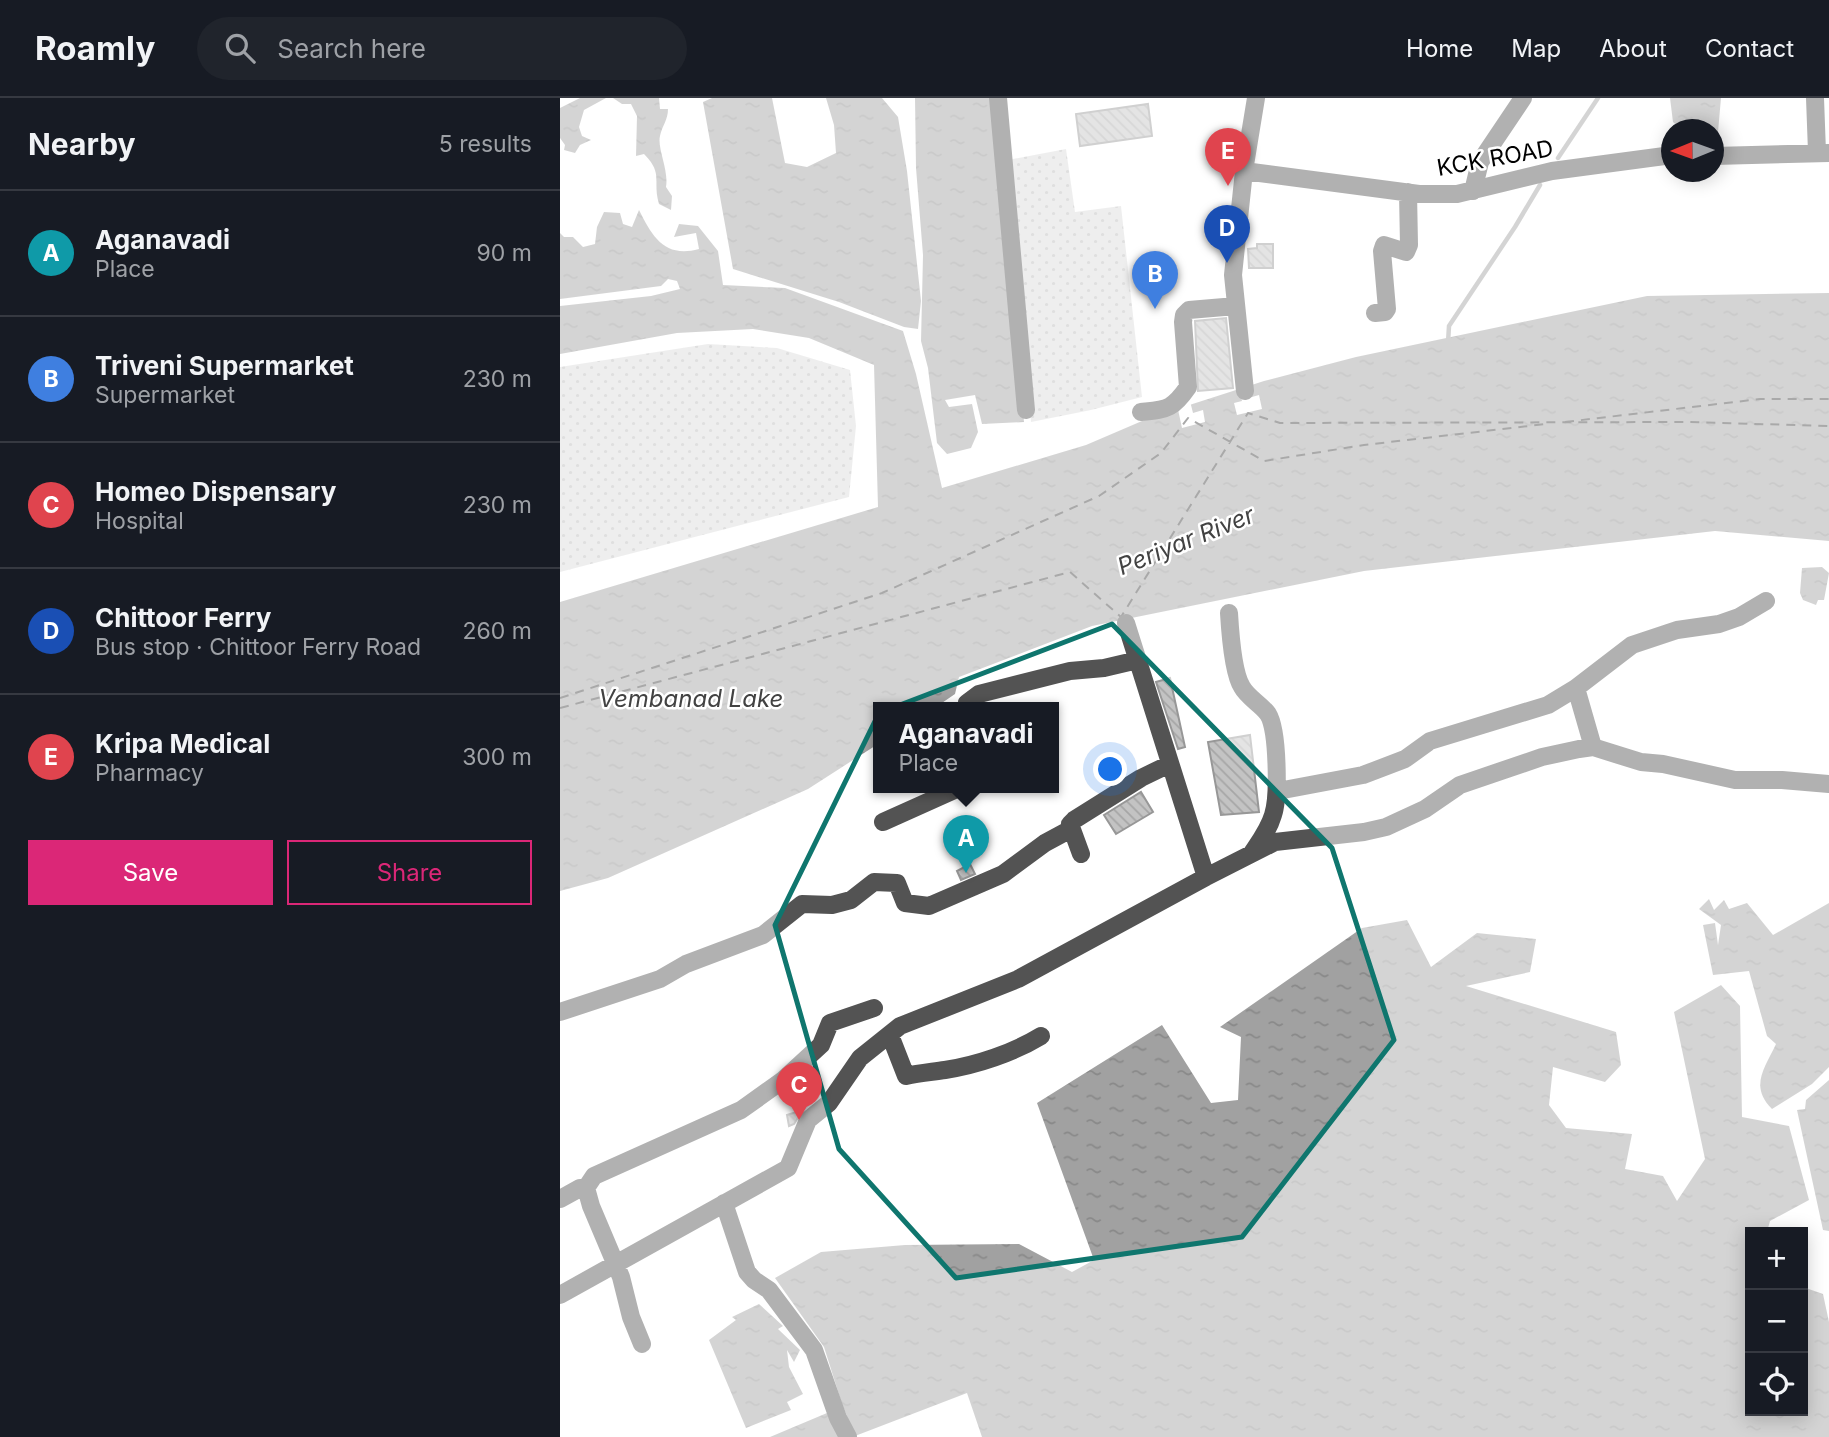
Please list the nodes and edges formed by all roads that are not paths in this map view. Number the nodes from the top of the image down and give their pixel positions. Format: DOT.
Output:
graph roads {
  1 [pos="998,98"];
  2 [pos="1256,98"];
  3 [pos="1522,98"];
  4 [pos="1815,98"];
  5 [pos="1823,153"];
  6 [pos="1661,156"];
  7 [pos="1724,156"];
  8 [pos="1244,171"];
  9 [pos="1473,191"];
  10 [pos="1408,192"];
  11 [pos="1236,306"];
  12 [pos="1375,313"];
  13 [pos="1244,391"];
  14 [pos="1027,410"];
  15 [pos="1141,412"];
  16 [pos="1766,601"];
  17 [pos="1228,613"];
  18 [pos="1126,623"];
  19 [pos="1138,660"];
  20 [pos="1576,688"];
  21 [pos="969,702"];
  22 [pos="1593,747"];
  23 [pos="1170,764"];
  24 [pos="1829,784"];
  25 [pos="1278,791"];
  26 [pos="948,793"];
  27 [pos="883,822"];
  28 [pos="1071,829"];
  29 [pos="1252,853"];
  30 [pos="1082,854"];
  31 [pos="1206,877"];
  32 [pos="874,1008"];
  33 [pos="560,1012"];
  34 [pos="890,1035"];
  35 [pos="1041,1036"];
  36 [pos="586,1188"];
  37 [pos="560,1199"];
  38 [pos="724,1203"];
  39 [pos="615,1262"];
  40 [pos="560,1294"];
  41 [pos="642,1344"];
  42 [pos="848,1437"];
  1 -- 14 [label="street"];
  2 -- 8 [label="street"];
  3 -- 9 [label="street"];
  4 -- 5 [label="street"];
  5 -- 7 [label="street"];
  6 -- 9 [label="street, KCK ROAD"];
  8 -- 10 [label="street, KCK ROAD"];
  8 -- 11 [label="street"];
  9 -- 10 [label="street, KCK ROAD"];
  10 -- 12 [label="street"];
  11 -- 13 [label="street"];
  11 -- 15 [label="street"];
  16 -- 20 [label="street"];
  17 -- 25 [label="street"];
  18 -- 19 [label="street"];
  19 -- 21 [label="street"];
  19 -- 23 [label="street"];
  20 -- 22 [label="street"];
  20 -- 25 [label="street"];
  22 -- 24 [label="street"];
  22 -- 29 [label="street"];
  23 -- 28 [label="street"];
  23 -- 31 [label="street"];
  25 -- 29 [label="street"];
  26 -- 27 [label="street"];
  28 -- 30 [label="street"];
  28 -- 33 [label="street"];
  29 -- 31 [label="street"];
  31 -- 34 [label="street"];
  32 -- 36 [label="street"];
  34 -- 35 [label="street"];
  34 -- 38 [label="street"];
  36 -- 37 [label="street"];
  36 -- 39 [label="street"];
  38 -- 39 [label="street"];
  38 -- 42 [label="street"];
  39 -- 40 [label="street"];
  39 -- 41 [label="street"];
}
